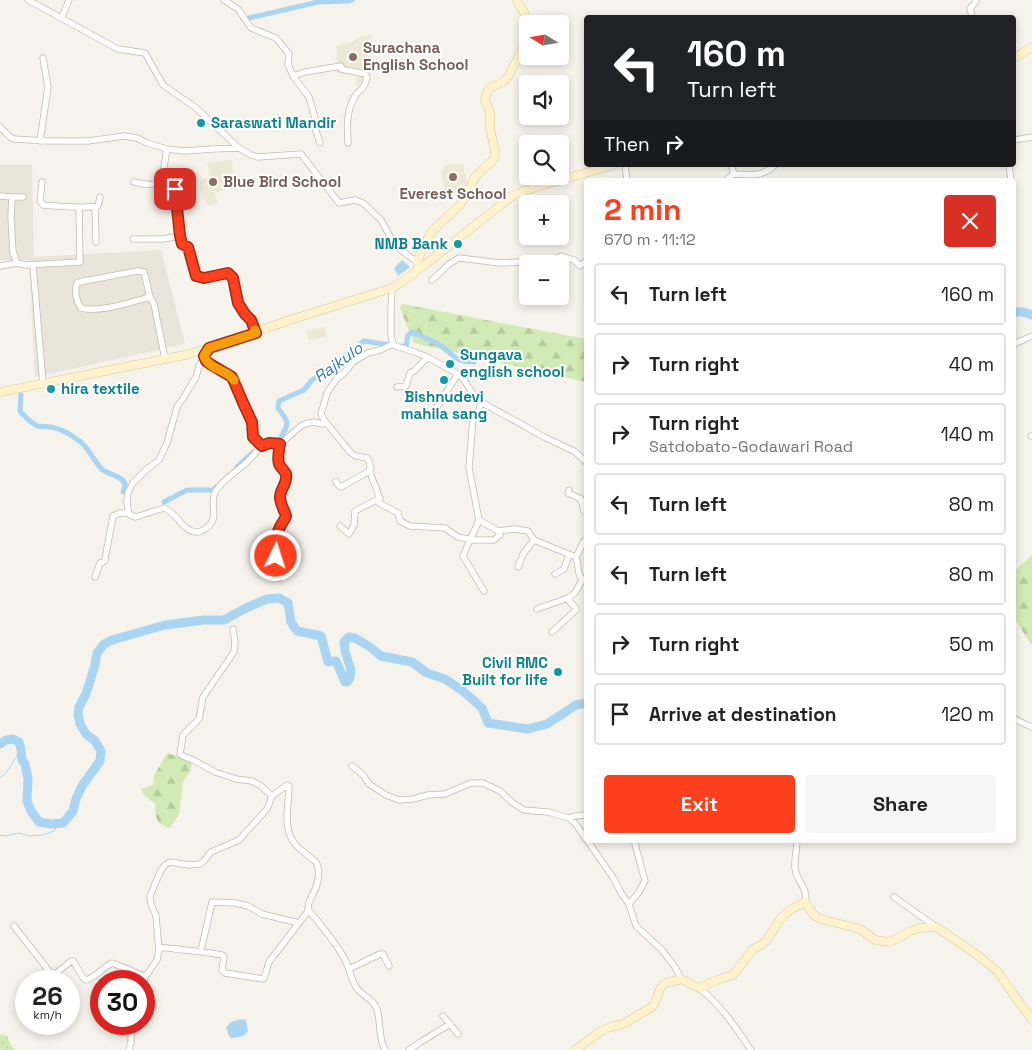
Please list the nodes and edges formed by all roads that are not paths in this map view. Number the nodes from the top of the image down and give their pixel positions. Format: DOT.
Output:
graph roads {
  1 [pos="28,0"];
  2 [pos="69,0"];
  3 [pos="224,0"];
  4 [pos="517,0"];
  5 [pos="976,0"];
  6 [pos="525,15"];
  7 [pos="972,15"];
  8 [pos="62,17"];
  9 [pos="1032,47"];
  10 [pos="519,55"];
  11 [pos="1016,57"];
  12 [pos="43,58"];
  13 [pos="293,76"];
  14 [pos="0,127"];
  15 [pos="1032,137"];
  16 [pos="1016,140"];
  17 [pos="40,141"];
  18 [pos="320,143"];
  19 [pos="348,143"];
  20 [pos="239,148"];
  21 [pos="167,149"];
  22 [pos="606,167"];
  23 [pos="732,167"];
  24 [pos="773,167"];
  25 [pos="734,174"];
  26 [pos="729,178"];
  27 [pos="42,182"];
  28 [pos="134,182"];
  29 [pos="175,189"];
  30 [pos="0,196"];
  31 [pos="12,197"];
  32 [pos="23,197"];
  33 [pos="100,197"];
  34 [pos="79,207"];
  35 [pos="95,207"];
  36 [pos="180,236"];
  37 [pos="133,239"];
  38 [pos="96,242"];
  39 [pos="18,263"];
  40 [pos="584,263"];
  41 [pos="0,266"];
  42 [pos="33,266"];
  43 [pos="418,266"];
  44 [pos="432,280"];
  45 [pos="392,288"];
  46 [pos="150,297"];
  47 [pos="256,333"];
  48 [pos="1032,336"];
  49 [pos="1016,343"];
  50 [pos="393,344"];
  51 [pos="207,352"];
  52 [pos="427,358"];
  53 [pos="165,359"];
  54 [pos="458,374"];
  55 [pos="43,384"];
  56 [pos="397,386"];
  57 [pos="0,392"];
  58 [pos="481,402"];
  59 [pos="434,411"];
  60 [pos="326,422"];
  61 [pos="280,444"];
  62 [pos="262,446"];
  63 [pos="584,460"];
  64 [pos="371,468"];
  65 [pos="336,481"];
  66 [pos="569,490"];
  67 [pos="380,498"];
  68 [pos="128,511"];
  69 [pos="584,511"];
  70 [pos="479,520"];
  71 [pos="340,526"];
  72 [pos="498,531"];
  73 [pos="472,540"];
  74 [pos="534,540"];
  75 [pos="584,541"];
  76 [pos="569,554"];
  77 [pos="576,558"];
  78 [pos="518,567"];
  79 [pos="555,574"];
  80 [pos="95,577"];
  81 [pos="279,578"];
  82 [pos="584,581"];
  83 [pos="484,591"];
  84 [pos="568,598"];
  85 [pos="537,609"];
  86 [pos="233,629"];
  87 [pos="552,632"];
  88 [pos="1016,720"];
  89 [pos="1032,727"];
  90 [pos="352,766"];
  91 [pos="272,796"];
  92 [pos="584,814"];
  93 [pos="569,818"];
  94 [pos="584,835"];
  95 [pos="590,843"];
  96 [pos="636,843"];
  97 [pos="797,843"];
  98 [pos="894,897"];
  99 [pos="805,902"];
  100 [pos="629,904"];
  101 [pos="308,910"];
  102 [pos="299,923"];
  103 [pos="14,926"];
  104 [pos="936,927"];
  105 [pos="159,947"];
  106 [pos="201,951"];
  107 [pos="389,966"];
  108 [pos="349,969"];
  109 [pos="100,970"];
  110 [pos="130,970"];
  111 [pos="151,970"];
  112 [pos="90,979"];
  113 [pos="681,979"];
  114 [pos="699,988"];
  115 [pos="442,1016"];
  116 [pos="1032,1020"];
  117 [pos="450,1024"];
  118 [pos="458,1034"];
  119 [pos="131,1035"];
  120 [pos="129,1050"];
  121 [pos="385,1050"];
  122 [pos="409,1050"];
  123 [pos="574,1050"];
  124 [pos="751,1050"];
  1 -- 8 [label="street"];
  2 -- 8 [label="street"];
  3 -- 13 [label="street"];
  4 -- 6 [label="street"];
  5 -- 7 [label="street"];
  8 -- 20 [label="street"];
  9 -- 11 [label="street"];
  10 -- 43 [label="street"];
  12 -- 17 [label="street"];
  13 -- 18 [label="street"];
  13 -- 19 [label="street"];
  14 -- 17 [label="street"];
  15 -- 16 [label="street"];
  17 -- 21 [label="street"];
  20 -- 21 [label="street"];
  20 -- 43 [label="street"];
  21 -- 28 [label="street"];
  22 -- 43 [label="street"];
  23 -- 25 [label="street"];
  24 -- 25 [label="street"];
  25 -- 26 [label="street"];
  27 -- 34 [label="street"];
  29 -- 36 [label="street"];
  30 -- 31 [label="street"];
  31 -- 32 [label="street"];
  31 -- 39 [label="street"];
  33 -- 35 [label="street"];
  34 -- 35 [label="street"];
  34 -- 42 [label="street"];
  35 -- 38 [label="street"];
  36 -- 37 [label="street"];
  36 -- 47 [label="street"];
  39 -- 41 [label="street"];
  39 -- 42 [label="street"];
  40 -- 44 [label="street"];
  42 -- 55 [label="street"];
  43 -- 45 [label="street"];
  45 -- 47 [label="street"];
  45 -- 50 [label="street"];
  46 -- 46 [label="street"];
  46 -- 53 [label="street"];
  47 -- 51 [label="street"];
  48 -- 49 [label="street"];
  50 -- 52 [label="street"];
  50 -- 60 [label="street"];
  51 -- 53 [label="street"];
  51 -- 62 [label="street"];
  51 -- 68 [label="street"];
  52 -- 54 [label="street"];
  52 -- 56 [label="street"];
  53 -- 55 [label="street"];
  54 -- 58 [label="street"];
  54 -- 59 [label="street"];
  55 -- 57 [label="street"];
  58 -- 63 [label="street"];
  58 -- 70 [label="street"];
  60 -- 61 [label="street"];
  60 -- 64 [label="street"];
  61 -- 62 [label="street"];
  61 -- 81 [label="street"];
  62 -- 68 [label="street"];
  64 -- 65 [label="street"];
  64 -- 67 [label="street"];
  66 -- 69 [label="street"];
  67 -- 71 [label="street"];
  67 -- 73 [label="street"];
  68 -- 80 [label="street"];
  70 -- 72 [label="street"];
  70 -- 73 [label="street"];
  72 -- 73 [label="street"];
  72 -- 74 [label="street"];
  73 -- 83 [label="street"];
  74 -- 76 [label="street"];
  74 -- 78 [label="street"];
  75 -- 77 [label="street"];
  76 -- 77 [label="street"];
  76 -- 79 [label="street"];
  77 -- 82 [label="street"];
  82 -- 84 [label="street"];
  84 -- 85 [label="street"];
  84 -- 87 [label="street"];
  86 -- 91 [label="street"];
  88 -- 89 [label="street"];
  90 -- 93 [label="street"];
  91 -- 101 [label="street"];
  91 -- 105 [label="street"];
  92 -- 93 [label="street"];
  93 -- 94 [label="street"];
  95 -- 100 [label="street"];
  96 -- 100 [label="street"];
  97 -- 99 [label="street"];
  98 -- 104 [label="street"];
  99 -- 104 [label="street"];
  99 -- 114 [label="street"];
  100 -- 113 [label="street"];
  101 -- 102 [label="street"];
  101 -- 108 [label="street"];
  102 -- 106 [label="street"];
  102 -- 106 [label="street"];
  103 -- 112 [label="street"];
  104 -- 116 [label="street"];
  105 -- 106 [label="street"];
  105 -- 111 [label="street"];
  107 -- 108 [label="street"];
  108 -- 121 [label="street"];
  109 -- 110 [label="street"];
  113 -- 114 [label="street"];
  113 -- 123 [label="street"];
  114 -- 124 [label="street"];
  115 -- 117 [label="street"];
  117 -- 118 [label="street"];
  117 -- 122 [label="street"];
  119 -- 120 [label="street"];
}
